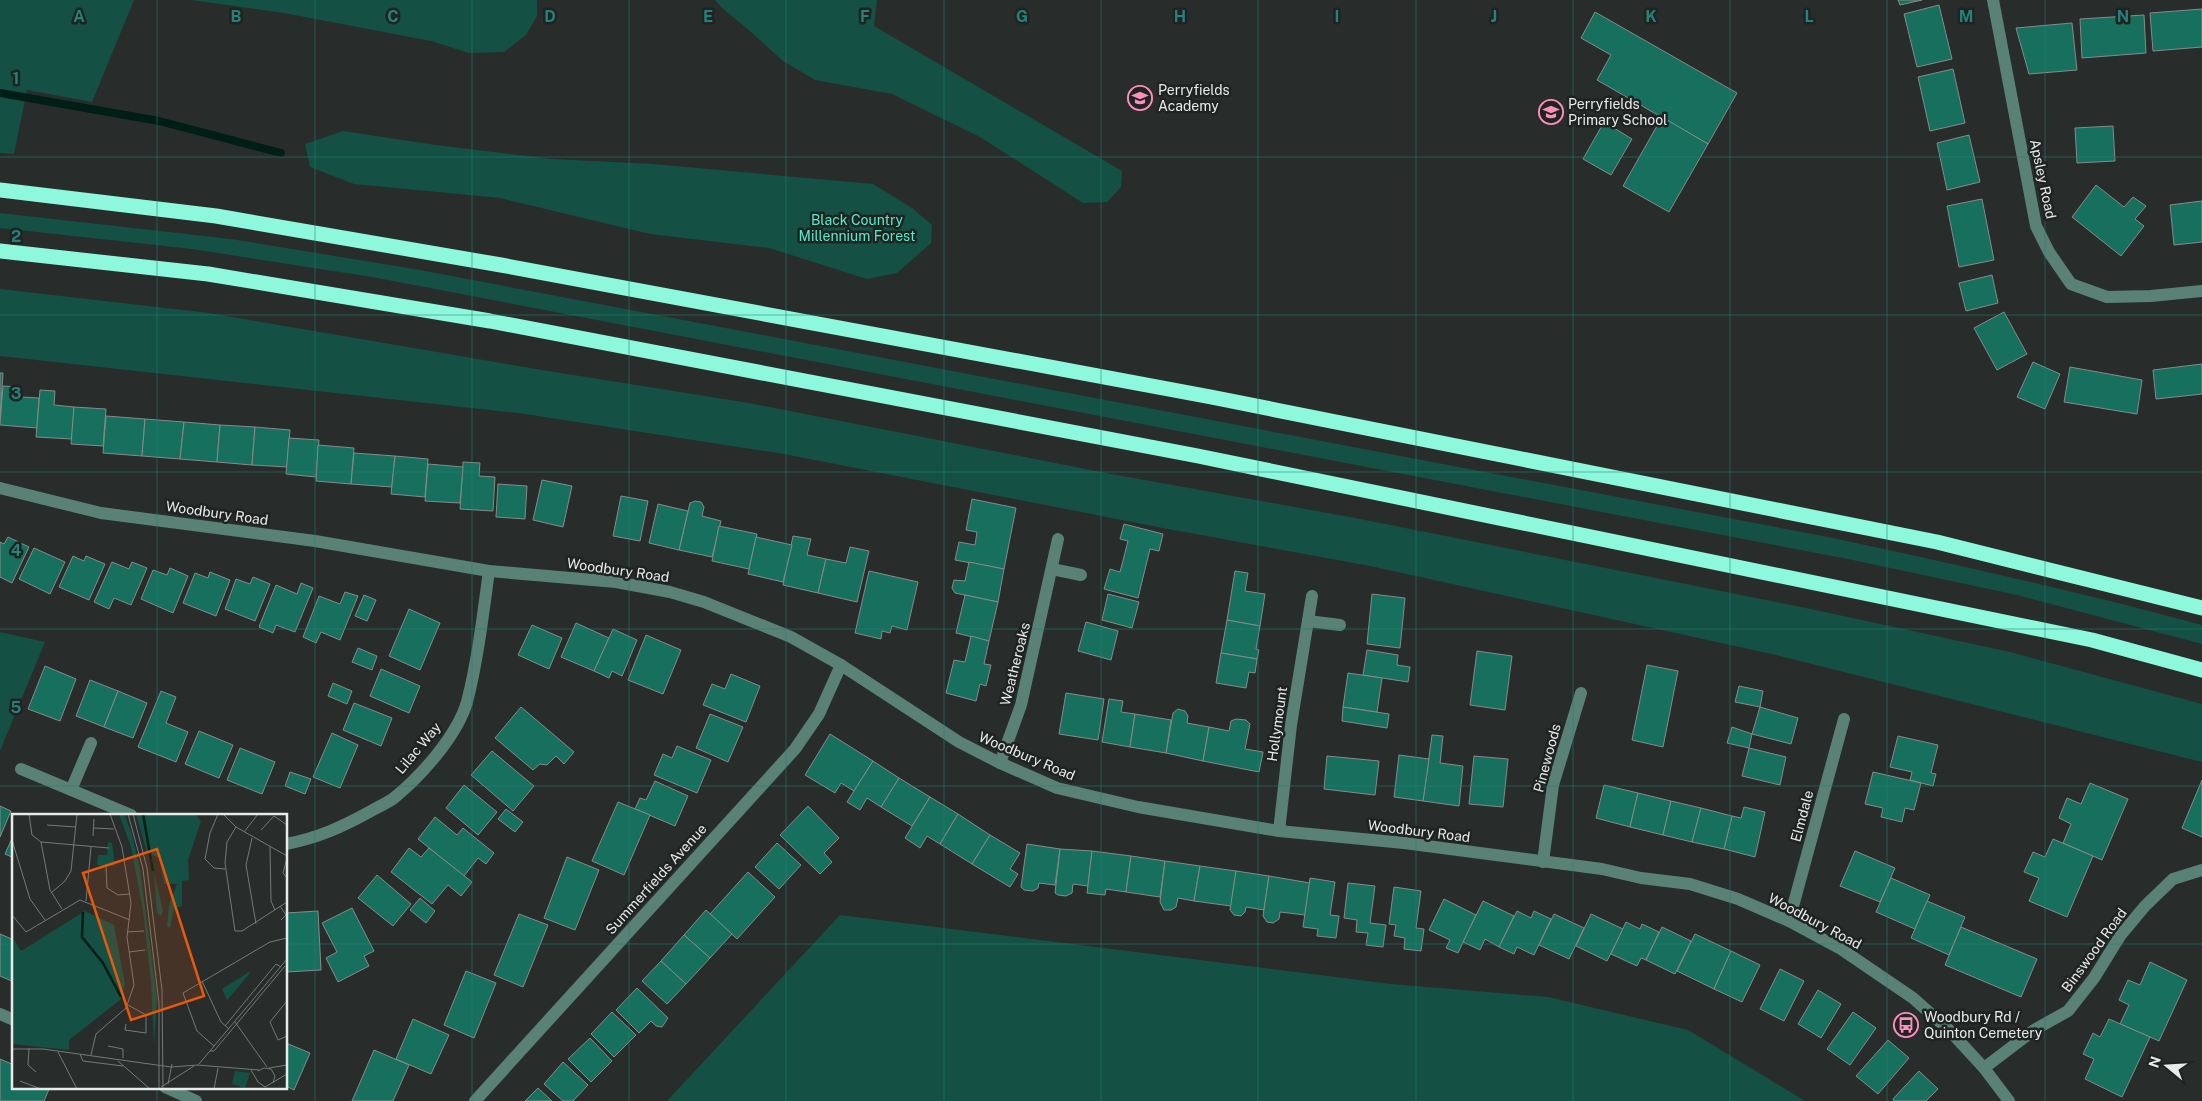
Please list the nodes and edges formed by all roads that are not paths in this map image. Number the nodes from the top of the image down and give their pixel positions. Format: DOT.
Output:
graph roads {
  1 [pos="1993,0"];
  2 [pos="0,190"];
  3 [pos="0,251"];
  4 [pos="2202,291"];
  5 [pos="0,488"];
  6 [pos="1058,539"];
  7 [pos="1052,570"];
  8 [pos="489,571"];
  9 [pos="1081,575"];
  10 [pos="1312,596"];
  11 [pos="2202,608"];
  12 [pos="1308,621"];
  13 [pos="1340,625"];
  14 [pos="841,666"];
  15 [pos="2202,670"];
  16 [pos="1581,693"];
  17 [pos="1844,719"];
  18 [pos="91,744"];
  19 [pos="1000,763"];
  20 [pos="21,768"];
  21 [pos="72,790"];
  22 [pos="129,814"];
  23 [pos="1279,831"];
  24 [pos="288,844"];
  25 [pos="1543,862"];
  26 [pos="2202,870"];
  27 [pos="1789,921"];
  28 [pos="0,1014"];
  29 [pos="12,1019"];
  30 [pos="1984,1068"];
  31 [pos="167,1088"];
  32 [pos="196,1101"];
  33 [pos="475,1101"];
  34 [pos="2009,1101"];
  1 -- 4 [label="street, Apsley Road"];
  2 -- 11 [label="highway"];
  3 -- 15 [label="highway"];
  5 -- 8 [label="street, Woodbury Road"];
  6 -- 7 [label="street, Weatheroaks"];
  7 -- 9 [label="street"];
  7 -- 19 [label="street, Weatheroaks"];
  8 -- 14 [label="street, Woodbury Road"];
  8 -- 24 [label="street, Lilac Way"];
  10 -- 12 [label="street, Hollymount"];
  12 -- 13 [label="street"];
  12 -- 23 [label="street, Hollymount"];
  14 -- 19 [label="street, Woodbury Road"];
  14 -- 33 [label="street, Summerfields Avenue"];
  16 -- 25 [label="street, Pinewoods"];
  17 -- 27 [label="street, Elmdale"];
  18 -- 21 [label="street"];
  19 -- 23 [label="street, Woodbury Road"];
  20 -- 21 [label="street"];
  21 -- 22 [label="street"];
  23 -- 25 [label="street, Woodbury Road"];
  25 -- 27 [label="street, Woodbury Road"];
  26 -- 30 [label="street, Binswood Road"];
  27 -- 30 [label="street, Woodbury Road"];
  28 -- 29 [label="street"];
  30 -- 34 [label="street, Woodbury Road"];
  31 -- 32 [label="street"];
}
